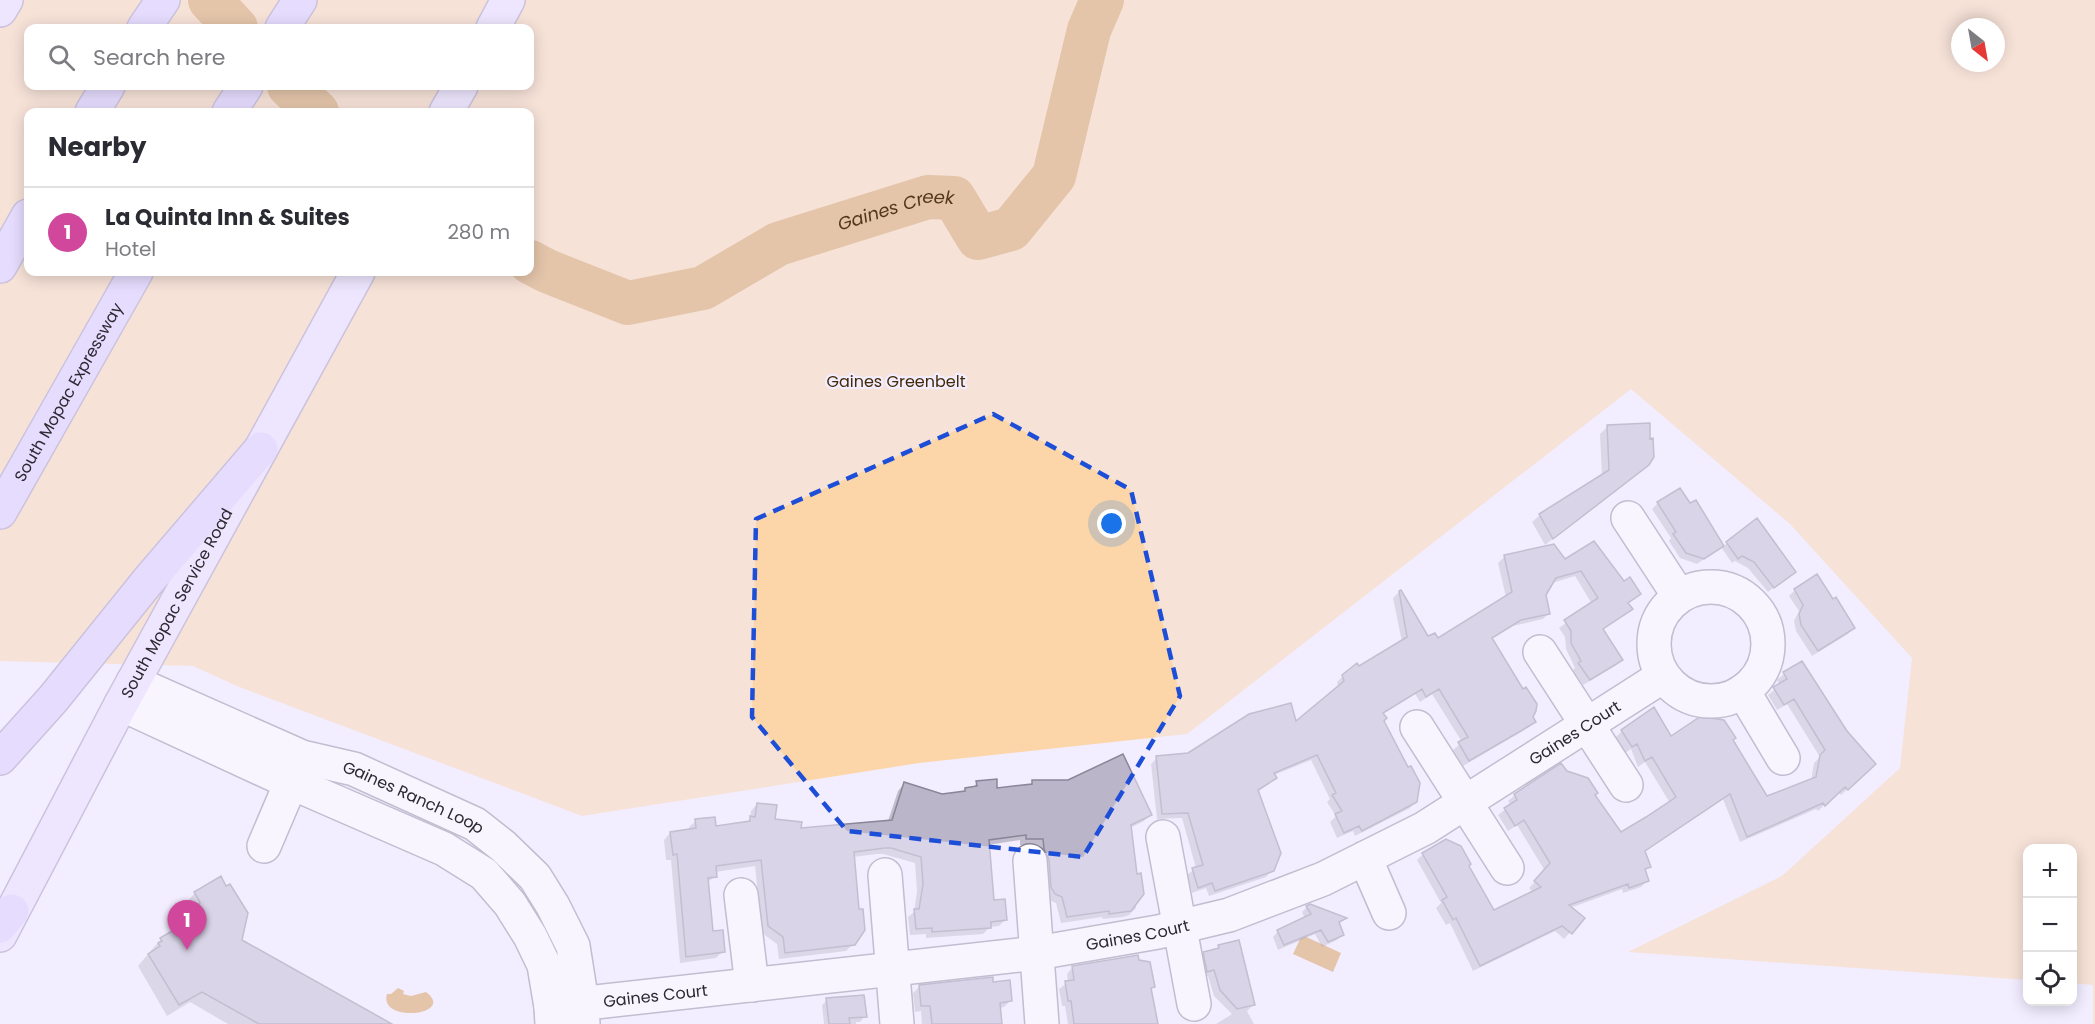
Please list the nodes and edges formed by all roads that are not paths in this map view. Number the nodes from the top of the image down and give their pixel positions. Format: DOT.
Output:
graph roads {
  1 [pos="6,0"];
  2 [pos="163,0"];
  3 [pos="300,0"];
  4 [pos="508,0"];
  5 [pos="0,10"];
  6 [pos="147,24"];
  7 [pos="285,24"];
  8 [pos="495,24"];
  9 [pos="106,90"];
  10 [pos="243,90"];
  11 [pos="459,90"];
  12 [pos="94,108"];
  13 [pos="232,108"];
  14 [pos="448,108"];
  15 [pos="24,223"];
  16 [pos="0,266"];
  17 [pos="133,276"];
  18 [pos="356,276"];
  19 [pos="261,449"];
  20 [pos="0,512"];
  21 [pos="1628,518"];
  22 [pos="1679,596"];
  23 [pos="1540,652"];
  24 [pos="1663,676"];
  25 [pos="1743,691"];
  26 [pos="127,693"];
  27 [pos="1587,725"];
  28 [pos="1417,727"];
  29 [pos="0,758"];
  30 [pos="1783,758"];
  31 [pos="296,770"];
  32 [pos="1626,785"];
  33 [pos="1466,802"];
  34 [pos="1163,837"];
  35 [pos="264,846"];
  36 [pos="1365,858"];
  37 [pos="1030,861"];
  38 [pos="1507,868"];
  39 [pos="885,875"];
  40 [pos="741,895"];
  41 [pos="1389,913"];
  42 [pos="4,924"];
  43 [pos="1180,927"];
  44 [pos="1036,953"];
  45 [pos="892,971"];
  46 [pos="752,986"];
  47 [pos="1194,1004"];
  48 [pos="567,1015"];
  49 [pos="897,1024"];
  50 [pos="1042,1024"];
  1 -- 5 [label="main road"];
  2 -- 6 [label="highway"];
  3 -- 7 [label="highway"];
  4 -- 8 [label="main road"];
  9 -- 12 [label="highway"];
  10 -- 13 [label="highway"];
  11 -- 14 [label="main road"];
  15 -- 16 [label="highway"];
  17 -- 20 [label="highway, South Mopac Expressway"];
  18 -- 19 [label="main road, South Mopac Service Road"];
  19 -- 26 [label="main road, South Mopac Service Road"];
  19 -- 29 [label="highway"];
  21 -- 22 [label="street"];
  22 -- 24 [label="street"];
  22 -- 25 [label="street"];
  23 -- 27 [label="street"];
  24 -- 25 [label="street"];
  24 -- 27 [label="street, Gaines Court"];
  25 -- 30 [label="street"];
  26 -- 31 [label="street, Gaines Ranch Loop"];
  26 -- 42 [label="main road, South Mopac Service Road"];
  27 -- 32 [label="street"];
  27 -- 33 [label="street, Gaines Court"];
  28 -- 33 [label="street"];
  31 -- 35 [label="street"];
  31 -- 48 [label="street, Gaines Ranch Loop"];
  33 -- 36 [label="street, Gaines Court"];
  33 -- 38 [label="street"];
  34 -- 43 [label="street"];
  36 -- 41 [label="street"];
  36 -- 43 [label="street, Gaines Court"];
  37 -- 44 [label="street"];
  39 -- 45 [label="street"];
  40 -- 46 [label="street"];
  43 -- 44 [label="street, Gaines Court"];
  43 -- 47 [label="street"];
  44 -- 45 [label="street, Gaines Court"];
  44 -- 50 [label="street"];
  45 -- 46 [label="street, Gaines Court"];
  45 -- 49 [label="street"];
  46 -- 48 [label="street, Gaines Court"];
}
